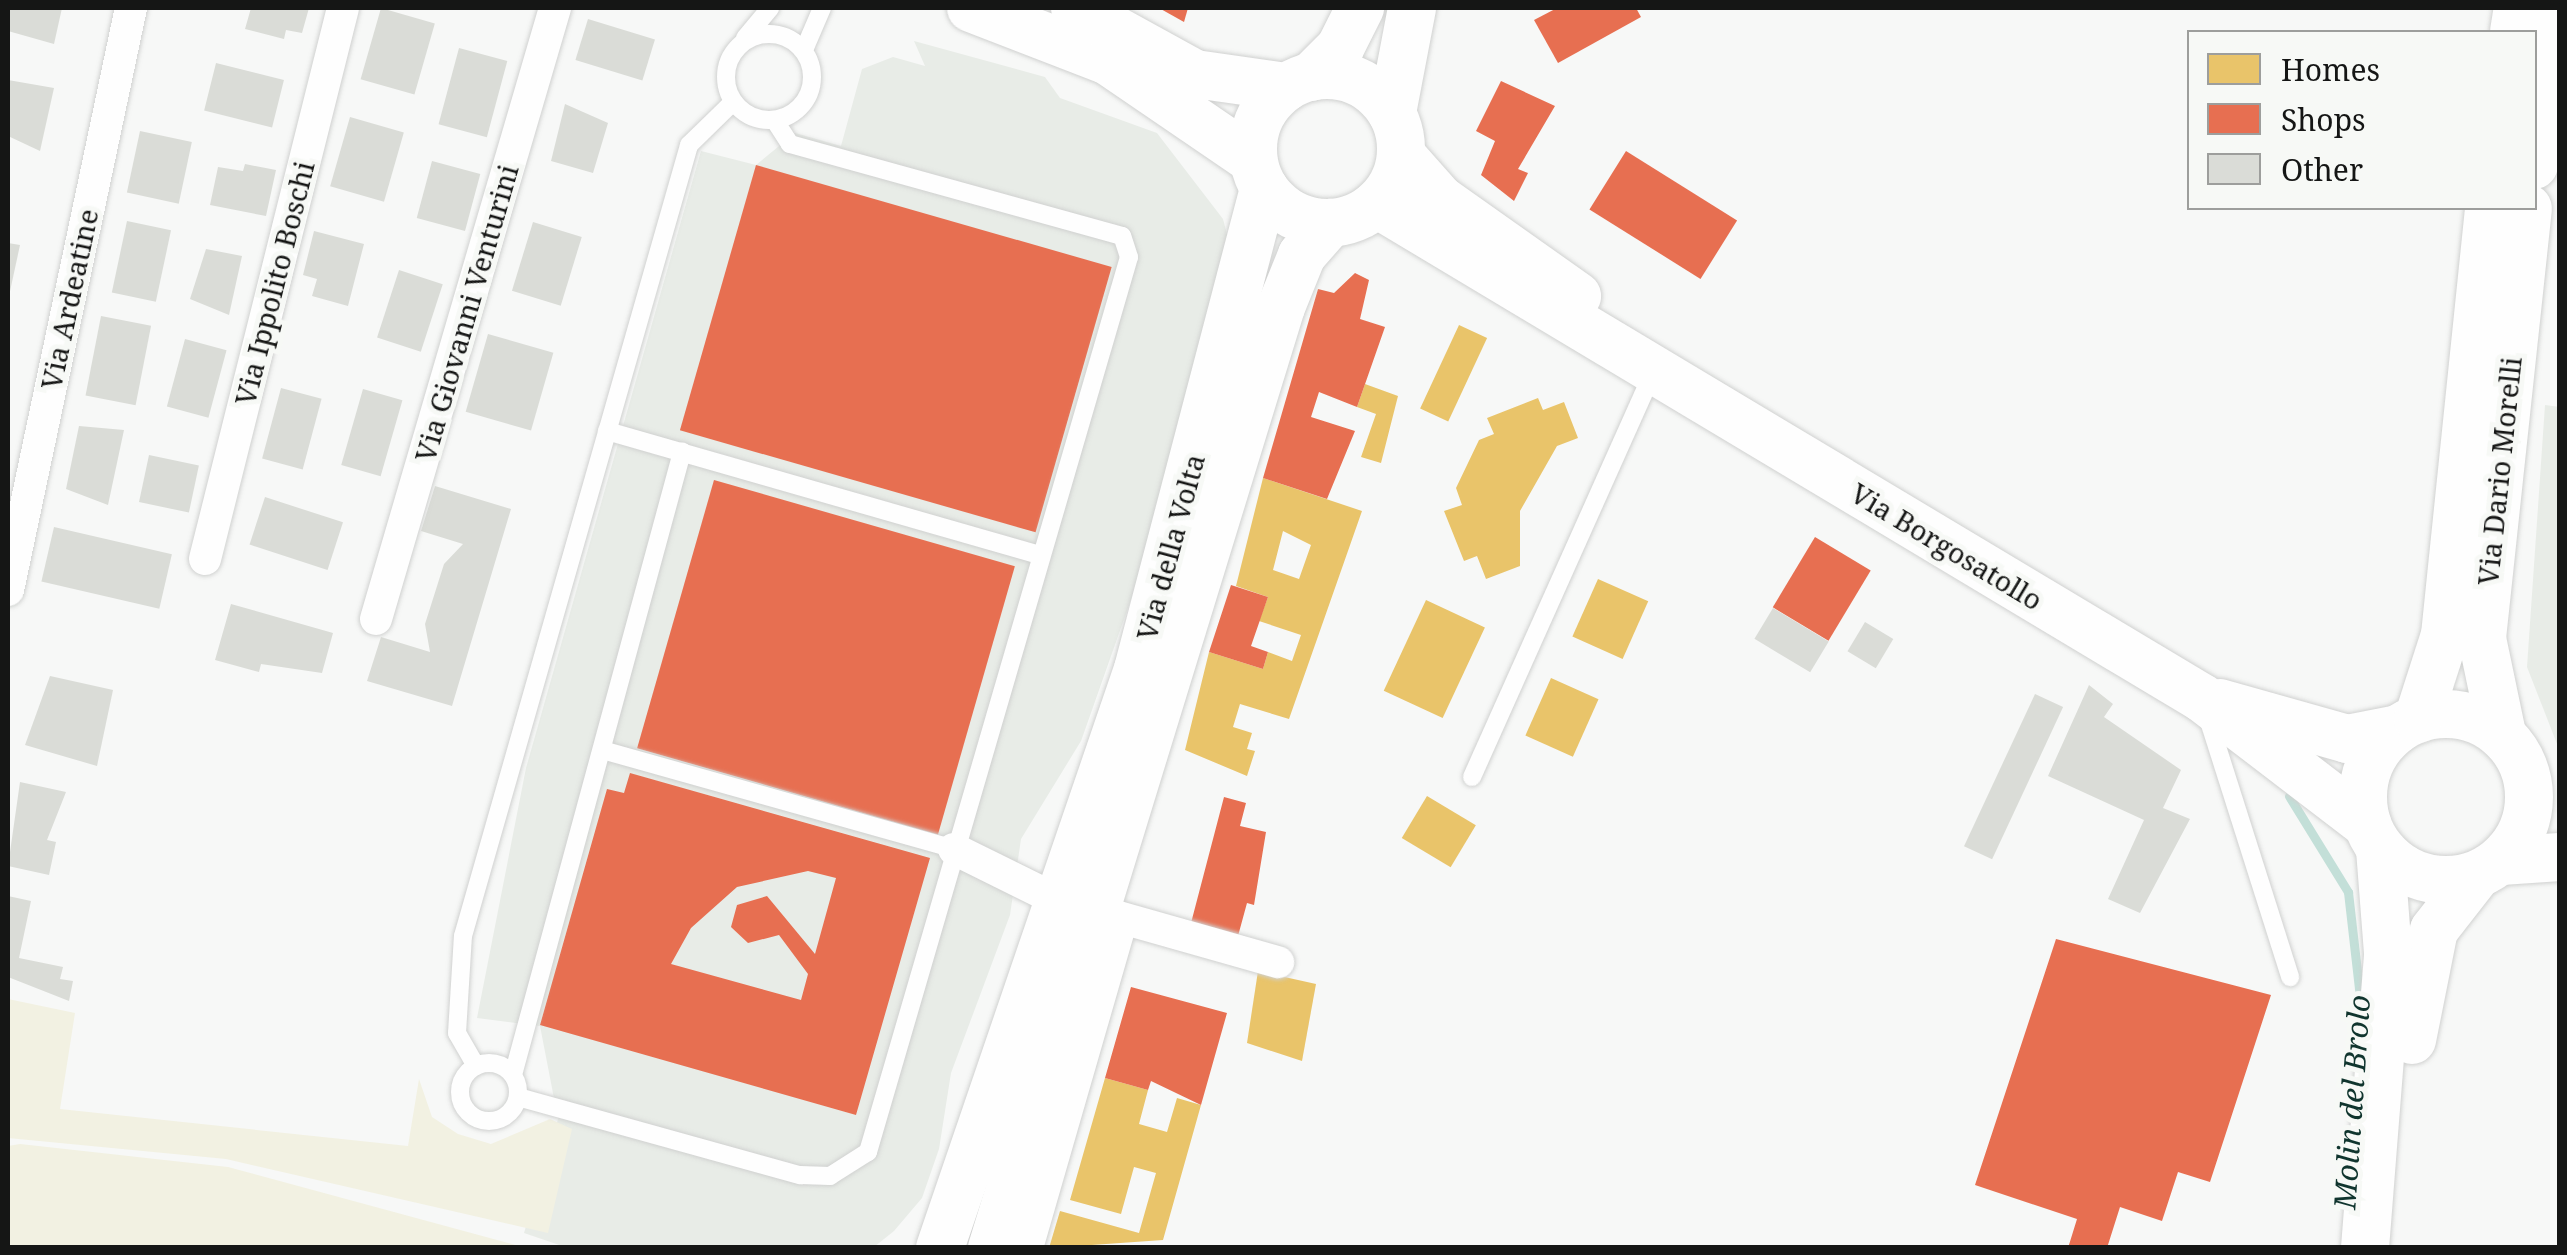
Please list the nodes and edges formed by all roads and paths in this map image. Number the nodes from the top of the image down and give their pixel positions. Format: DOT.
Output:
graph roads {
  1 [pos="132,8"];
  2 [pos="343,8"];
  3 [pos="555,8"];
  4 [pos="770,8"];
  5 [pos="822,8"];
  6 [pos="972,8"];
  7 [pos="1075,8"];
  8 [pos="1360,8"];
  9 [pos="1412,8"];
  10 [pos="2559,8"];
  11 [pos="739,46"];
  12 [pos="804,50"];
  13 [pos="1299,82"];
  14 [pos="733,102"];
  15 [pos="775,120"];
  16 [pos="1396,134"];
  17 [pos="2537,146"];
  18 [pos="1258,174"];
  19 [pos="1377,204"];
  20 [pos="2489,210"];
  21 [pos="2528,210"];
  22 [pos="1330,224"];
  23 [pos="1673,383"];
  24 [pos="606,430"];
  25 [pos="674,450"];
  26 [pos="1040,556"];
  27 [pos="205,559"];
  28 [pos="8,590"];
  29 [pos="376,619"];
  30 [pos="2202,698"];
  31 [pos="2408,724"];
  32 [pos="2511,745"];
  33 [pos="606,751"];
  34 [pos="1472,777"];
  35 [pos="2560,786"];
  36 [pos="2373,836"];
  37 [pos="954,850"];
  38 [pos="2560,856"];
  39 [pos="2489,868"];
  40 [pos="1090,909"];
  41 [pos="1278,962"];
  42 [pos="2290,977"];
  43 [pos="476,1066"];
  44 [pos="512,1075"];
  45 [pos="518,1097"];
  46 [pos="940,1248"];
  47 [pos="992,1248"];
  48 [pos="1027,1248"];
  49 [pos="2365,1248"];
  50 [pos="2398,1248"];
  1 -- 28 [label="street, Via Ardeatine"];
  2 -- 27 [label="street, Via Ippolito Boschi"];
  3 -- 29 [label="street, Via Giovanni Venturini"];
  4 -- 11 [label="lane"];
  5 -- 12 [label="lane"];
  6 -- 18 [label="main road"];
  7 -- 13 [label="main road"];
  8 -- 13 [label="main road, Via della Volta"];
  9 -- 16 [label="main road"];
  10 -- 17 [label="main road"];
  11 -- 12 [label="lane"];
  11 -- 14 [label="lane"];
  12 -- 15 [label="lane"];
  13 -- 16 [label="main road"];
  13 -- 18 [label="main road, Via della Volta"];
  14 -- 15 [label="lane"];
  14 -- 24 [label="lane"];
  15 -- 26 [label="lane"];
  16 -- 19 [label="main road"];
  16 -- 23 [label="main road, Via Borgosatollo"];
  18 -- 22 [label="main road"];
  18 -- 40 [label="main road, Via della Volta"];
  19 -- 22 [label="main road, Via della Volta"];
  19 -- 23 [label="main road, Via Borgosatollo"];
  20 -- 31 [label="main road, Via Dario Morelli"];
  21 -- 32 [label="main road, Via Dario Morelli"];
  22 -- 40 [label="main road, Via della Volta"];
  23 -- 30 [label="main road, Via Borgosatollo"];
  23 -- 34 [label="lane"];
  24 -- 25 [label="lane"];
  24 -- 43 [label="lane"];
  25 -- 26 [label="lane"];
  25 -- 33 [label="lane"];
  26 -- 37 [label="lane"];
  30 -- 31 [label="main road, Via Borgosatollo"];
  30 -- 36 [label="main road, Via Borgosatollo"];
  30 -- 42 [label="lane"];
  31 -- 32 [label="main road"];
  31 -- 36 [label="main road"];
  32 -- 35 [label="main road"];
  32 -- 39 [label="main road"];
  33 -- 37 [label="lane"];
  33 -- 44 [label="lane"];
  36 -- 39 [label="main road"];
  36 -- 49 [label="main road"];
  37 -- 40 [label="street"];
  37 -- 45 [label="lane"];
  38 -- 39 [label="main road"];
  39 -- 50 [label="main road"];
  40 -- 41 [label="street"];
  40 -- 46 [label="main road, Via della Volta"];
  40 -- 47 [label="main road, Via della Volta"];
  40 -- 48 [label="street, Via della Volta"];
  43 -- 44 [label="lane"];
  43 -- 45 [label="lane"];
  44 -- 45 [label="lane"];
}
